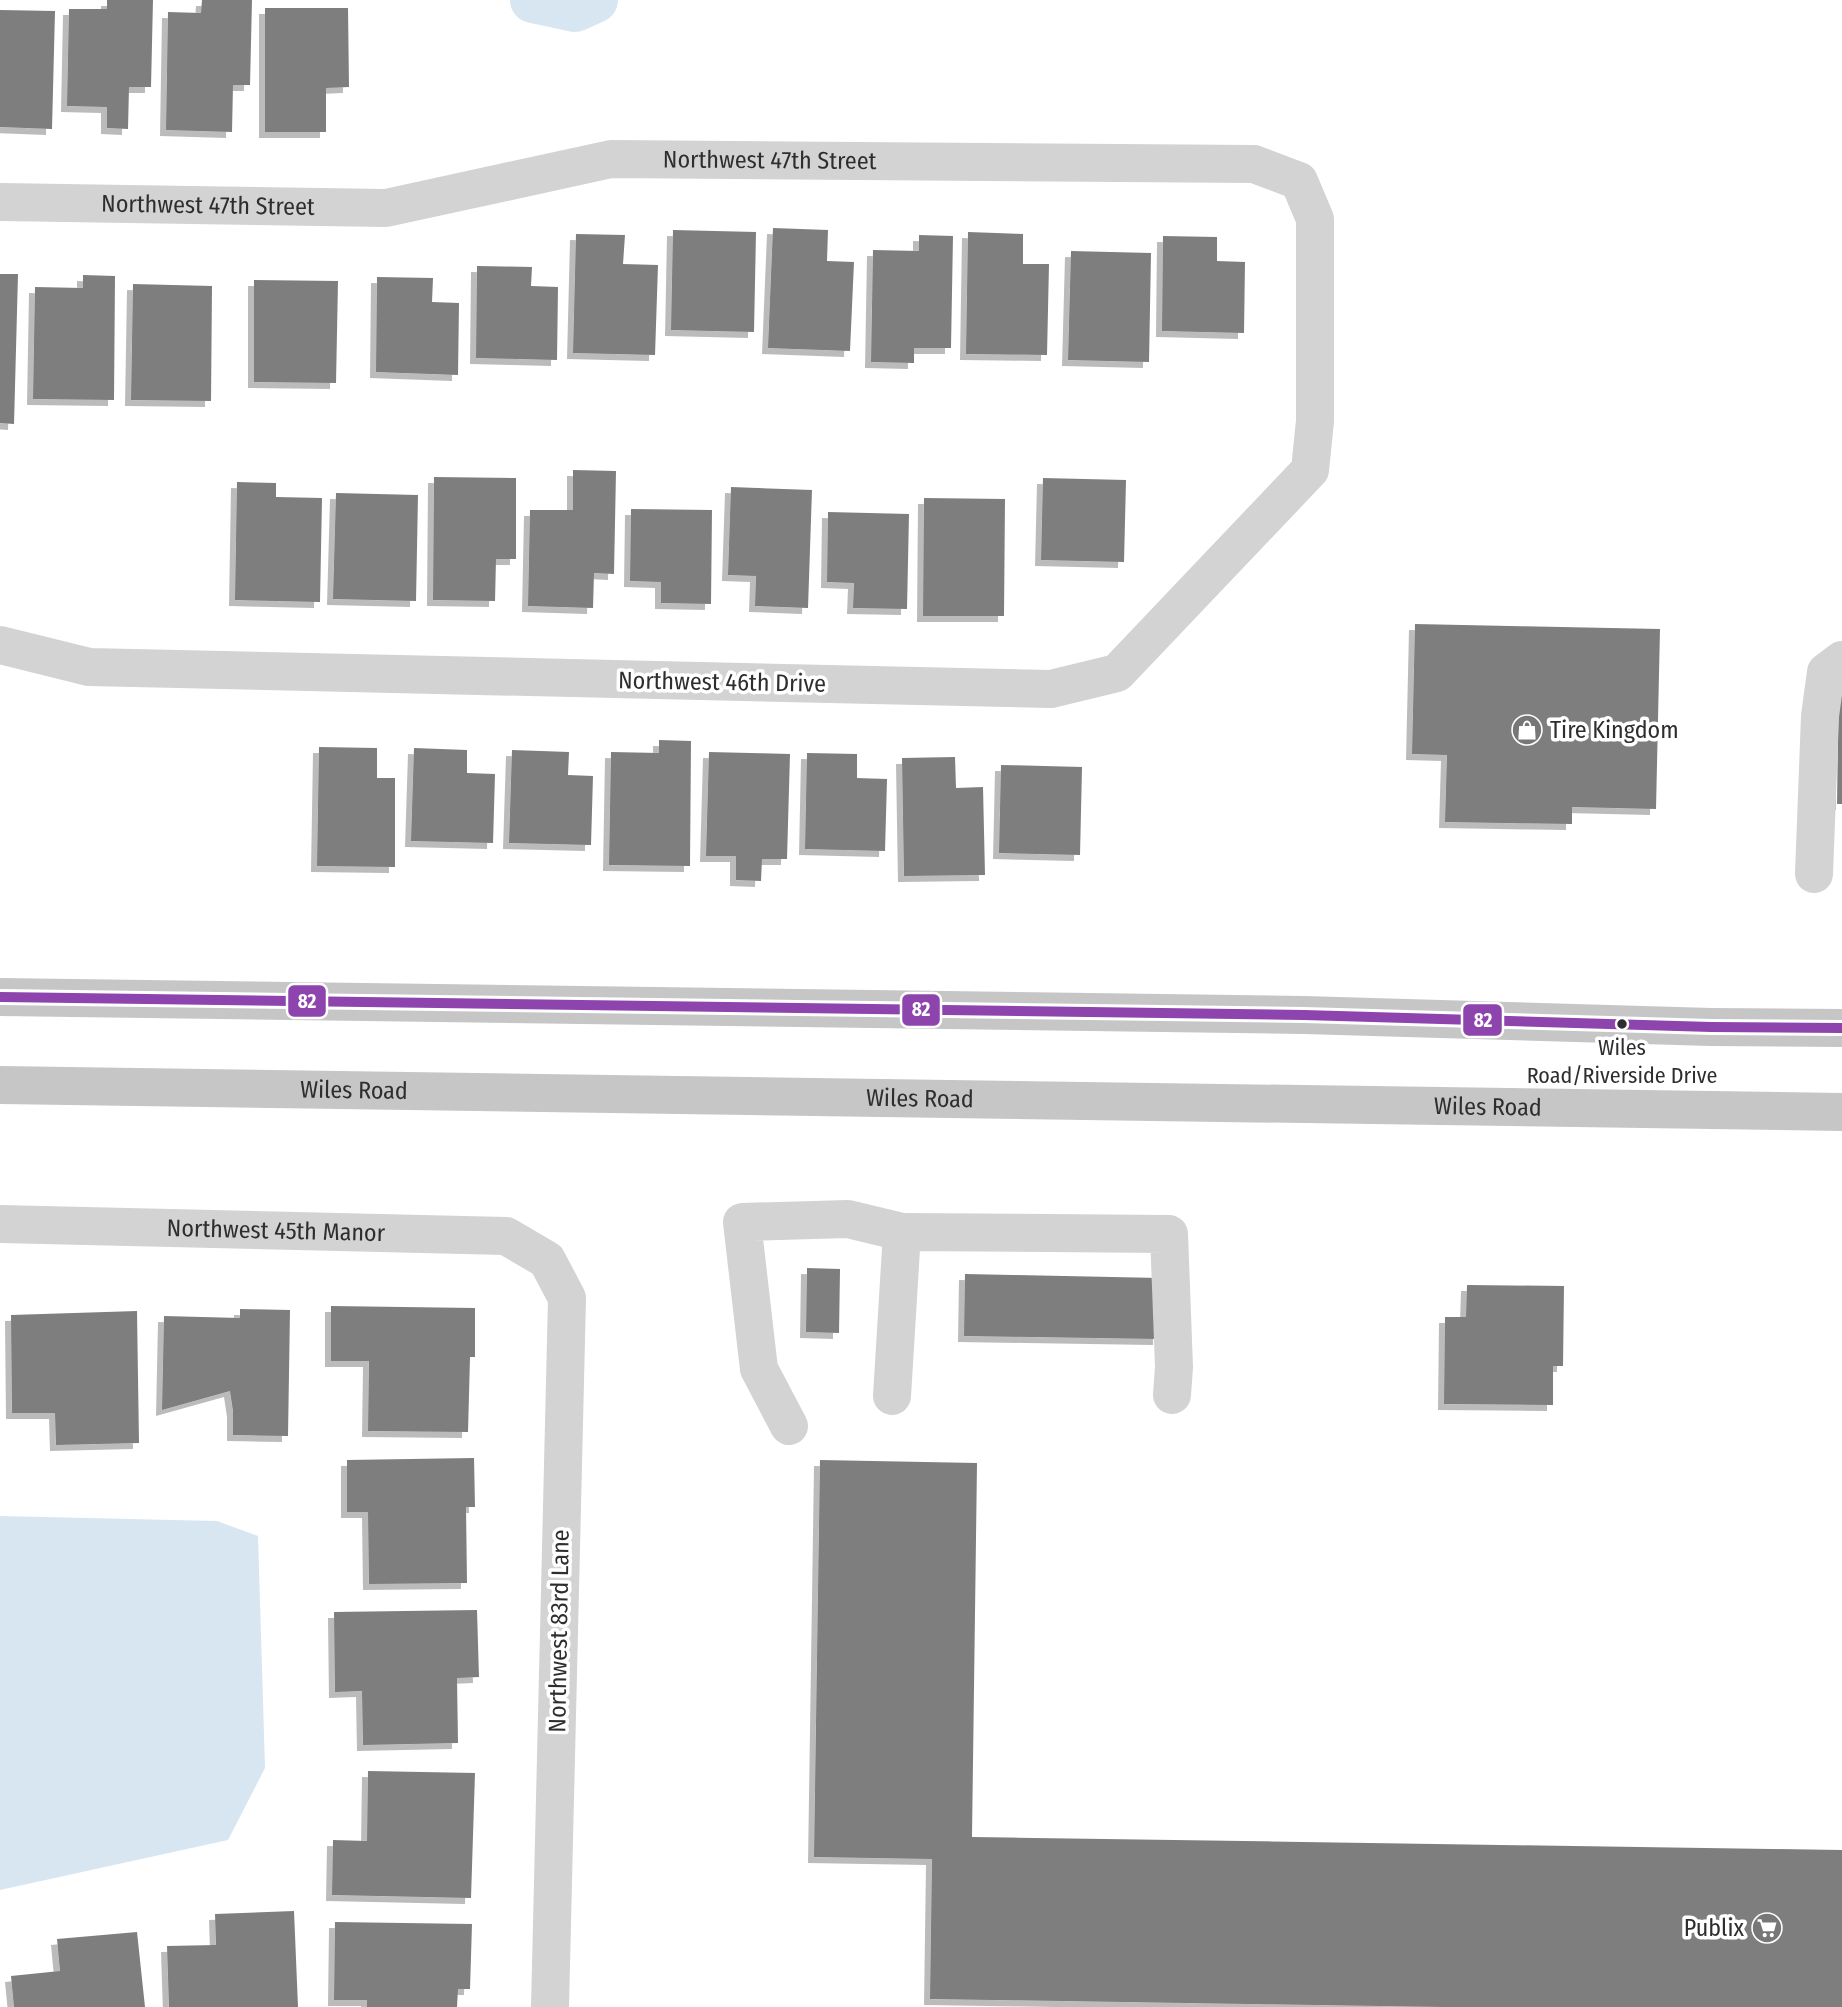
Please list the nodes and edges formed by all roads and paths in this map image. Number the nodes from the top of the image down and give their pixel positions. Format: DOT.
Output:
graph roads {
  1 [pos="0,202"];
  2 [pos="1315,421"];
  3 [pos="0,645"];
  4 [pos="1842,660"];
  5 [pos="1814,874"];
  6 [pos="0,997"];
  7 [pos="1842,1028"];
  8 [pos="0,1085"];
  9 [pos="1842,1112"];
  10 [pos="0,1224"];
  11 [pos="902,1232"];
  12 [pos="547,1260"];
  13 [pos="1172,1395"];
  14 [pos="892,1396"];
  15 [pos="789,1426"];
  16 [pos="550,2007"];
  1 -- 2 [label="street, Northwest 47th Street"];
  2 -- 3 [label="street, Northwest 46th Drive"];
  4 -- 5 [label="street"];
  6 -- 7 [label="main road"];
  8 -- 9 [label="main road, Wiles Road"];
  10 -- 12 [label="street, Northwest 45th Manor"];
  11 -- 13 [label="street"];
  11 -- 14 [label="street"];
  11 -- 15 [label="street"];
  12 -- 16 [label="street, Northwest 83rd Lane"];
}
